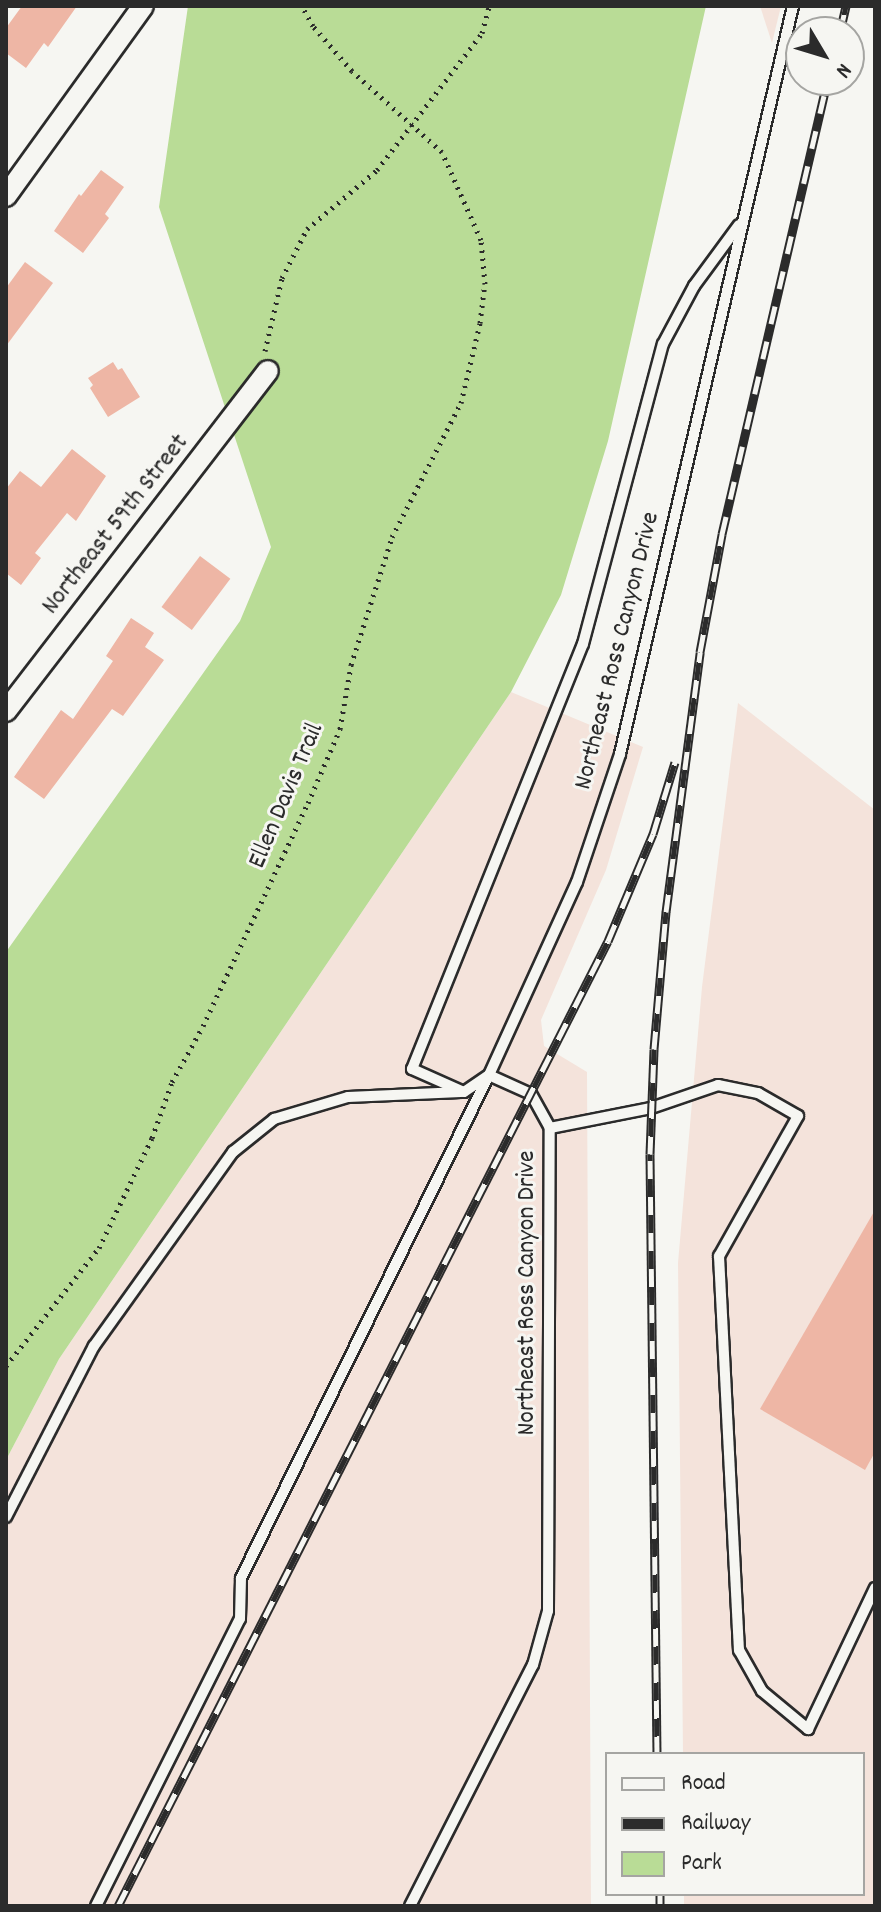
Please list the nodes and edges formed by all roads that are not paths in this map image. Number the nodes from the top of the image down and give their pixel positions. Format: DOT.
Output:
graph roads {
  1 [pos="143,6"];
  2 [pos="793,6"];
  3 [pos="6,196"];
  4 [pos="744,219"];
  5 [pos="268,371"];
  6 [pos="6,711"];
  7 [pos="489,1075"];
  8 [pos="464,1092"];
  9 [pos="550,1128"];
  10 [pos="6,1517"];
  11 [pos="875,1588"];
  12 [pos="96,1906"];
  13 [pos="410,1906"];
  1 -- 3 [label="street"];
  2 -- 4 [label="lane, Northeast Ross Canyon Drive"];
  4 -- 7 [label="lane, Northeast Ross Canyon Drive"];
  4 -- 8 [label="lane"];
  5 -- 6 [label="street, Northeast 59th Street"];
  7 -- 8 [label="lane"];
  7 -- 9 [label="lane, Northeast Ross Canyon Drive"];
  7 -- 12 [label="lane"];
  8 -- 10 [label="lane"];
  9 -- 11 [label="lane"];
  9 -- 13 [label="lane, Northeast Ross Canyon Drive"];
}
